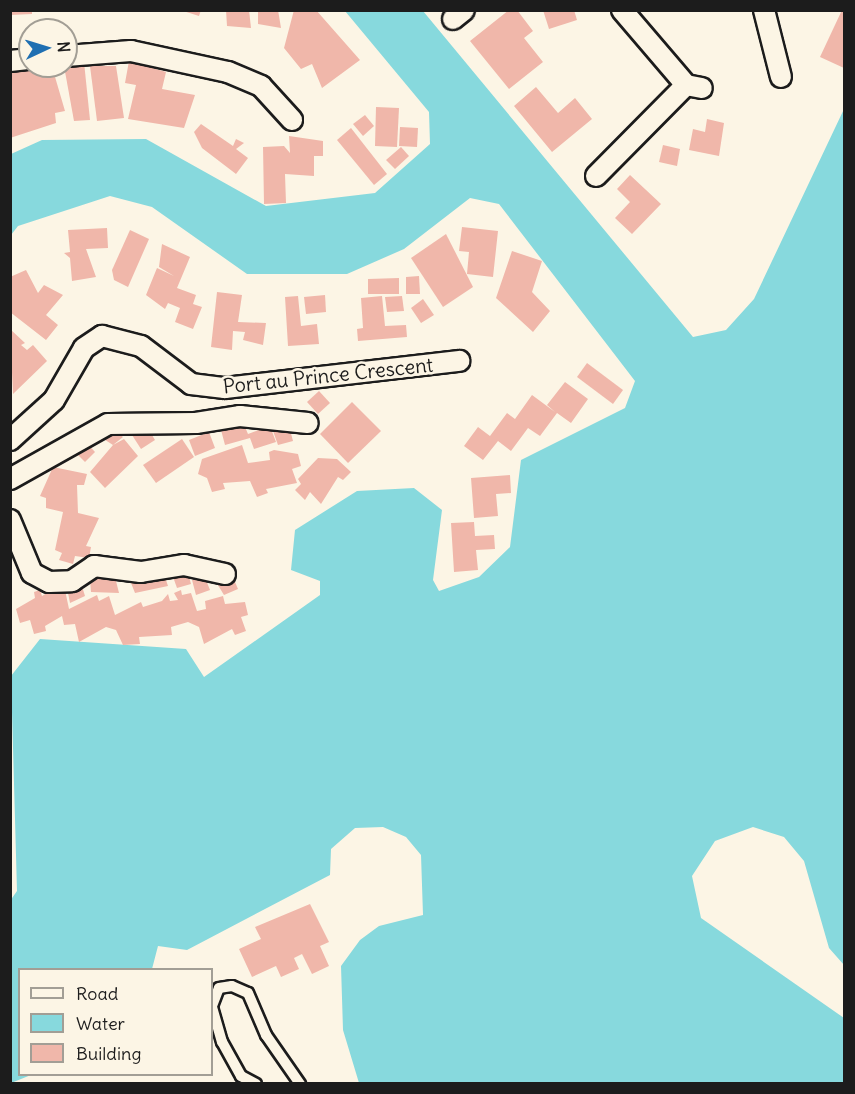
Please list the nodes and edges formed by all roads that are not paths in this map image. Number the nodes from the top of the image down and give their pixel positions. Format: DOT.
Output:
graph roads {
  1 [pos="622,10"];
  2 [pos="764,10"];
  3 [pos="78,55"];
  4 [pos="781,77"];
  5 [pos="292,120"];
  6 [pos="596,176"];
  7 [pos="459,361"];
  8 [pos="308,423"];
  9 [pos="10,440"];
  10 [pos="10,479"];
  11 [pos="10,520"];
  12 [pos="225,574"];
  13 [pos="213,1003"];
  14 [pos="213,1010"];
  15 [pos="256,1083"];
  16 [pos="300,1083"];
  1 -- 6 [label="street"];
  2 -- 4 [label="street"];
  3 -- 5 [label="street"];
  7 -- 9 [label="street, Port au Prince Crescent"];
  8 -- 10 [label="street"];
  11 -- 12 [label="street"];
  13 -- 16 [label="lane"];
  14 -- 15 [label="lane"];
}
